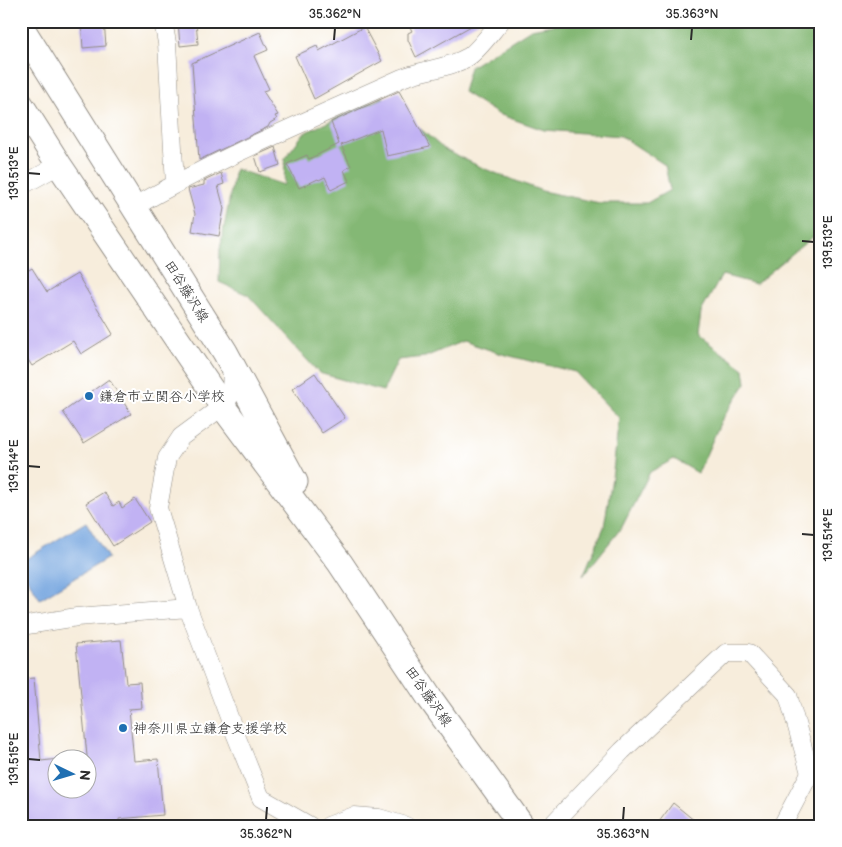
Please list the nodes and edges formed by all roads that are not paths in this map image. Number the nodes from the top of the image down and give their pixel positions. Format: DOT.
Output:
graph roads {
  1 [pos="163,21"];
  2 [pos="501,21"];
  3 [pos="21,27"];
  4 [pos="21,105"];
  5 [pos="60,165"];
  6 [pos="175,184"];
  7 [pos="21,186"];
  8 [pos="134,207"];
  9 [pos="232,368"];
  10 [pos="223,407"];
  11 [pos="340,563"];
  12 [pos="188,608"];
  13 [pos="21,626"];
  14 [pos="310,826"];
  15 [pos="328,826"];
  16 [pos="406,826"];
  17 [pos="522,826"];
  18 [pos="550,826"];
  19 [pos="782,826"];
  1 -- 6 [label="street"];
  2 -- 6 [label="street"];
  3 -- 8 [label="main road, 田谷藤沢線"];
  4 -- 5 [label="main road, 田谷藤沢線"];
  5 -- 7 [label="street"];
  5 -- 10 [label="main road, 田谷藤沢線"];
  6 -- 8 [label="street"];
  8 -- 9 [label="main road, 田谷藤沢線"];
  9 -- 10 [label="street"];
  9 -- 11 [label="main road, 田谷藤沢線"];
  10 -- 11 [label="main road, 田谷藤沢線"];
  10 -- 12 [label="street"];
  11 -- 17 [label="main road, 田谷藤沢線"];
  12 -- 13 [label="street"];
  12 -- 14 [label="street"];
  15 -- 16 [label="street"];
  18 -- 19 [label="street"];
}
